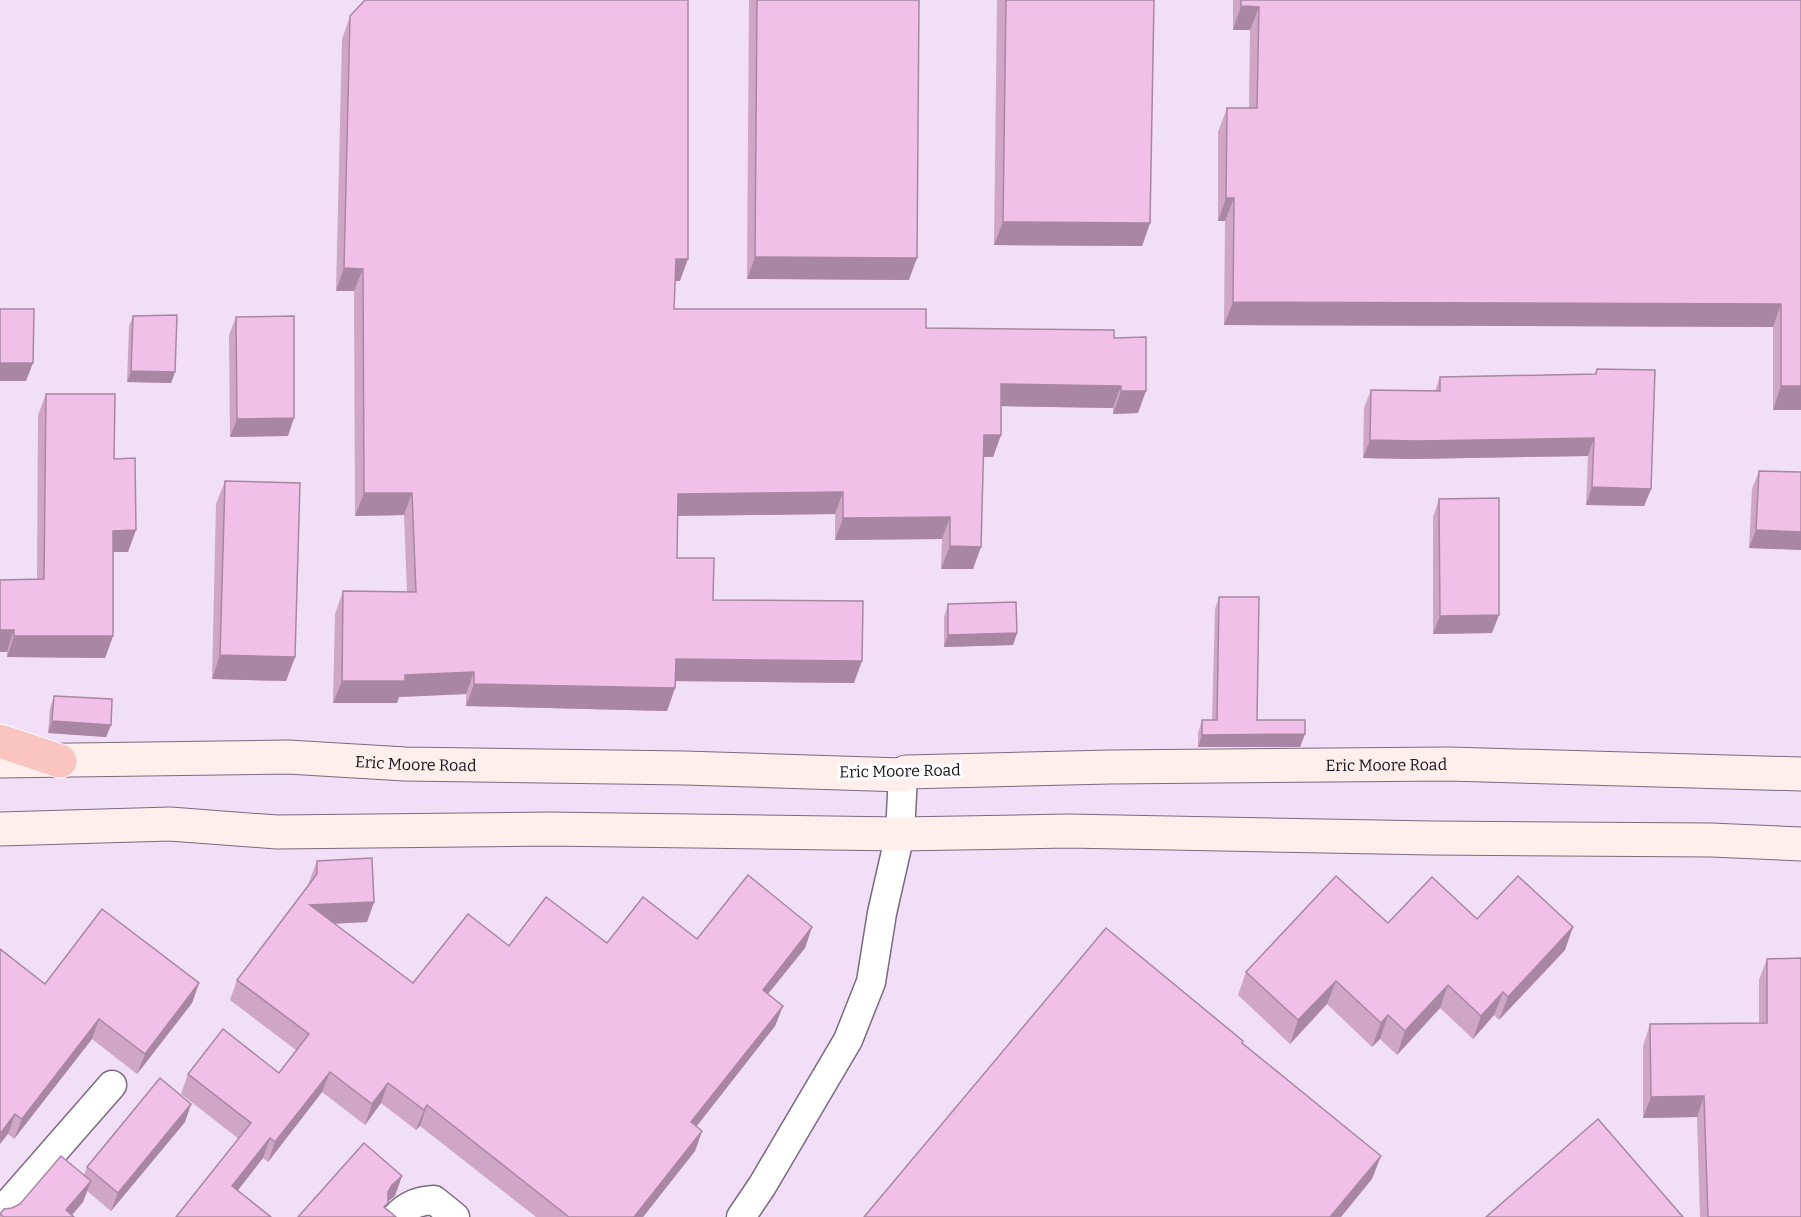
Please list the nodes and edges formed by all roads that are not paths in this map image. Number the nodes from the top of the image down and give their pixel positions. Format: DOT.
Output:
graph roads {
  1 [pos="0,741"];
  2 [pos="0,761"];
  3 [pos="60,761"];
  4 [pos="1801,774"];
  5 [pos="903,775"];
  6 [pos="0,828"];
  7 [pos="900,834"];
  8 [pos="1801,844"];
  9 [pos="112,1085"];
  10 [pos="0,1212"];
  11 [pos="396,1217"];
  12 [pos="455,1217"];
  13 [pos="741,1217"];
  1 -- 3 [label="highway"];
  2 -- 3 [label="street, Eric Moore Road"];
  3 -- 5 [label="street, Eric Moore Road"];
  4 -- 5 [label="street, Eric Moore Road"];
  5 -- 7 [label="street"];
  6 -- 7 [label="street"];
  7 -- 8 [label="street"];
  7 -- 13 [label="street"];
  9 -- 10 [label="street"];
  11 -- 12 [label="street"];
}
